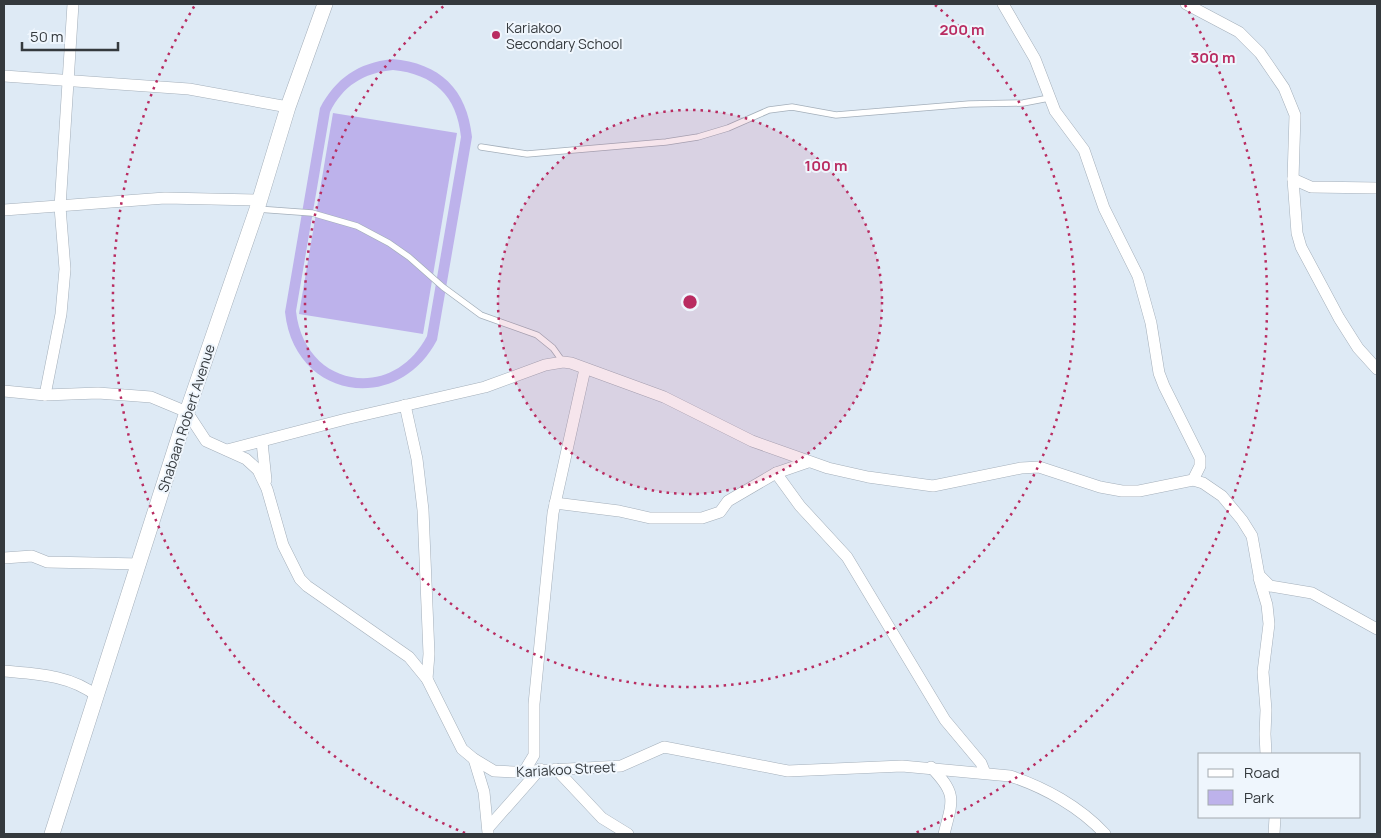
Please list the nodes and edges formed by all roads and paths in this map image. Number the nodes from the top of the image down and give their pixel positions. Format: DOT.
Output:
graph roads {
  1 [pos="73,4"];
  2 [pos="325,4"];
  3 [pos="1003,4"];
  4 [pos="1186,4"];
  5 [pos="4,76"];
  6 [pos="69,81"];
  7 [pos="1049,98"];
  8 [pos="288,107"];
  9 [pos="481,147"];
  10 [pos="1293,179"];
  11 [pos="1377,188"];
  12 [pos="258,205"];
  13 [pos="60,207"];
  14 [pos="4,210"];
  15 [pos="563,362"];
  16 [pos="585,369"];
  17 [pos="1377,369"];
  18 [pos="4,391"];
  19 [pos="45,395"];
  20 [pos="405,406"];
  21 [pos="187,412"];
  22 [pos="262,442"];
  23 [pos="227,450"];
  24 [pos="808,462"];
  25 [pos="776,473"];
  26 [pos="1193,480"];
  27 [pos="267,489"];
  28 [pos="555,504"];
  29 [pos="4,558"];
  30 [pos="140,564"];
  31 [pos="1259,575"];
  32 [pos="1377,629"];
  33 [pos="4,671"];
  34 [pos="427,679"];
  35 [pos="97,696"];
  36 [pos="1266,753"];
  37 [pos="474,759"];
  38 [pos="931,767"];
  39 [pos="556,768"];
  40 [pos="540,769"];
  41 [pos="525,770"];
  42 [pos="985,773"];
  43 [pos="1275,818"];
  44 [pos="488,831"];
  45 [pos="52,834"];
  46 [pos="628,834"];
  47 [pos="944,834"];
  48 [pos="1105,834"];
  49 [pos="1274,834"];
  1 -- 6 [label="street"];
  2 -- 8 [label="street, Shabaan Robert Avenue"];
  3 -- 7 [label="street"];
  4 -- 10 [label="street"];
  5 -- 6 [label="street"];
  6 -- 8 [label="street"];
  6 -- 13 [label="street"];
  7 -- 9 [label="lane"];
  7 -- 26 [label="street"];
  8 -- 12 [label="street, Shabaan Robert Avenue"];
  10 -- 11 [label="street"];
  10 -- 17 [label="street"];
  12 -- 13 [label="street"];
  12 -- 15 [label="lane"];
  12 -- 21 [label="street, Shabaan Robert Avenue"];
  13 -- 14 [label="street"];
  13 -- 19 [label="street"];
  15 -- 16 [label="street"];
  15 -- 20 [label="street"];
  16 -- 24 [label="street"];
  16 -- 28 [label="street"];
  18 -- 19 [label="street"];
  19 -- 21 [label="street"];
  20 -- 22 [label="street"];
  20 -- 34 [label="street"];
  21 -- 23 [label="street, Kariakoo Street"];
  21 -- 30 [label="street, Shabaan Robert Avenue"];
  22 -- 23 [label="street"];
  22 -- 27 [label="street"];
  23 -- 27 [label="street, Kariakoo Street"];
  24 -- 25 [label="street"];
  24 -- 26 [label="street"];
  25 -- 28 [label="street"];
  25 -- 42 [label="street"];
  26 -- 31 [label="street"];
  27 -- 34 [label="street, Kariakoo Street"];
  28 -- 41 [label="street"];
  29 -- 30 [label="street"];
  30 -- 35 [label="street, Shabaan Robert Avenue"];
  31 -- 32 [label="street"];
  31 -- 36 [label="street"];
  33 -- 35 [label="street"];
  34 -- 37 [label="street, Kariakoo Street"];
  35 -- 45 [label="street, Shabaan Robert Avenue"];
  37 -- 41 [label="street, Kariakoo Street"];
  37 -- 44 [label="street"];
  38 -- 39 [label="street, Kariakoo Street"];
  38 -- 42 [label="street, Kariakoo Street"];
  38 -- 47 [label="street"];
  39 -- 40 [label="street, Kariakoo Street"];
  39 -- 46 [label="street"];
  40 -- 41 [label="street, Kariakoo Street"];
  40 -- 44 [label="street"];
  42 -- 48 [label="street, Kariakoo Street"];
  43 -- 49 [label="street"];
}
